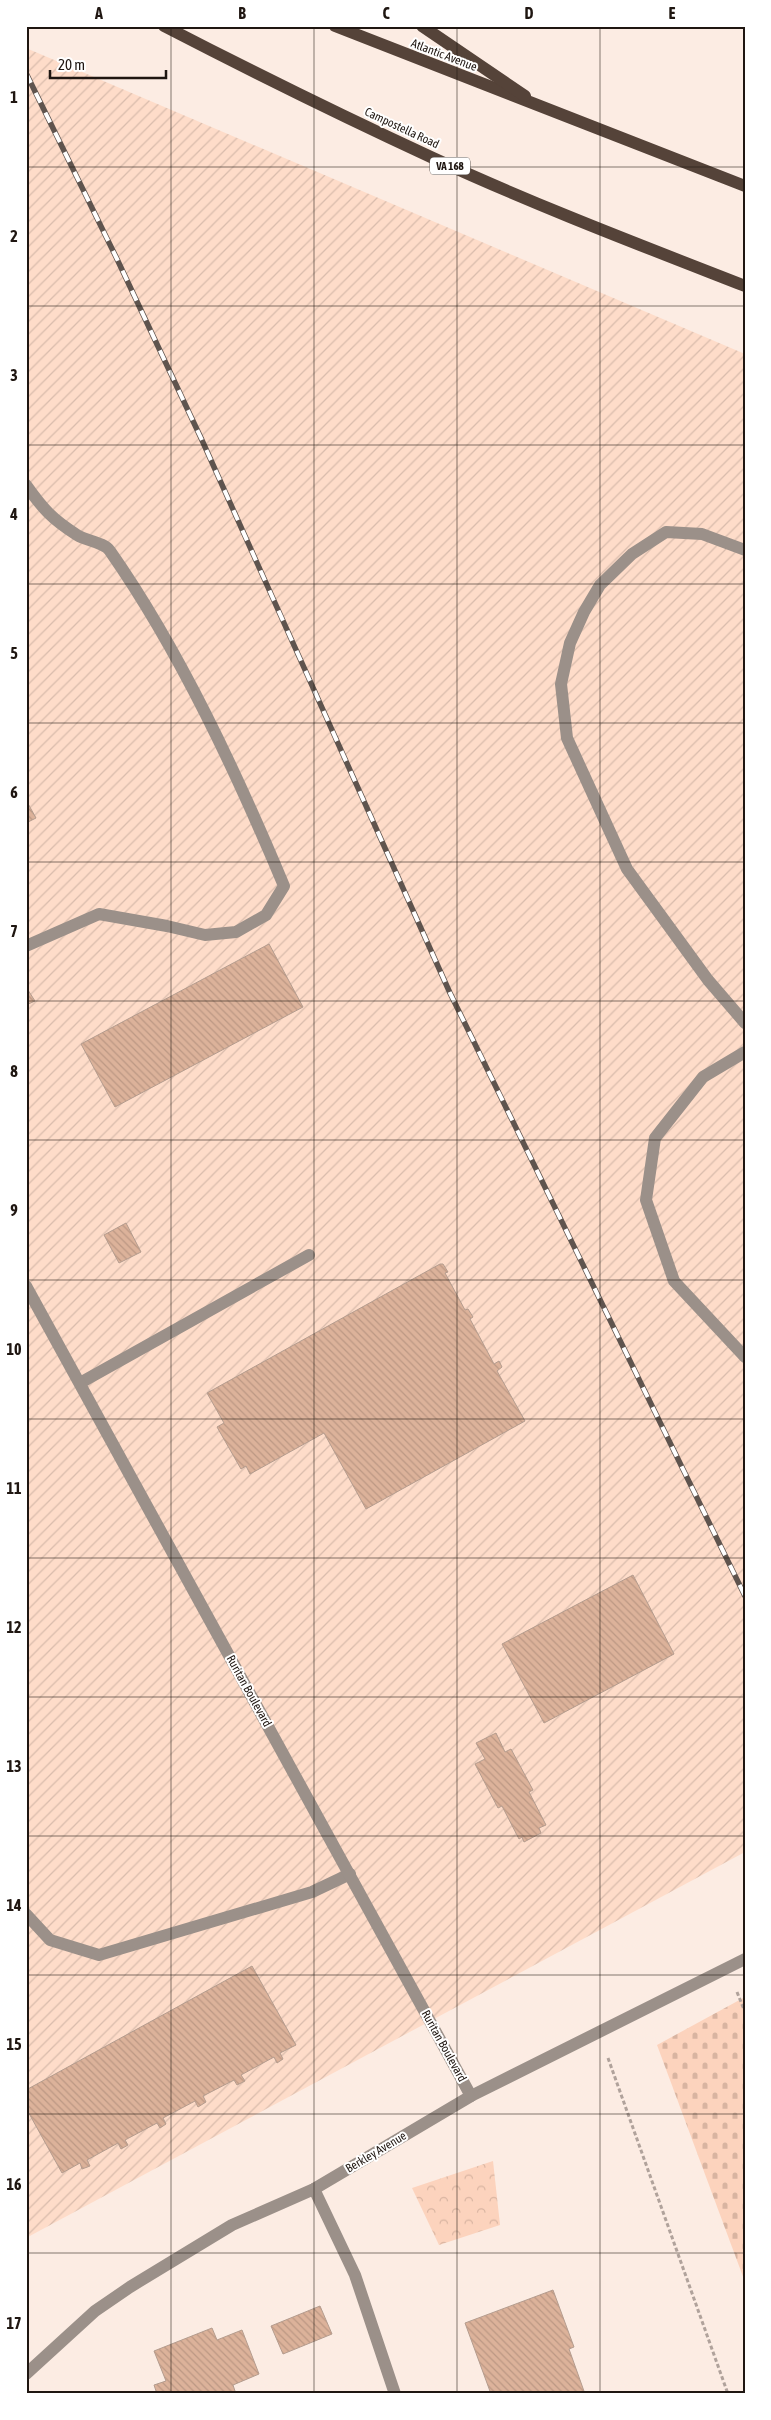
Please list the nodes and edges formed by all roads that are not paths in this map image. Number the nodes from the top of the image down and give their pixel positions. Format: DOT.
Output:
graph roads {
  1 [pos="164,26"];
  2 [pos="335,26"];
  3 [pos="422,26"];
  4 [pos="543,109"];
  5 [pos="745,186"];
  6 [pos="745,286"];
  7 [pos="26,485"];
  8 [pos="745,550"];
  9 [pos="26,946"];
  10 [pos="745,1023"];
  11 [pos="745,1052"];
  12 [pos="309,1255"];
  13 [pos="26,1286"];
  14 [pos="745,1357"];
  15 [pos="80,1383"];
  16 [pos="350,1874"];
  17 [pos="26,1914"];
  18 [pos="745,1959"];
  19 [pos="471,2096"];
  20 [pos="314,2189"];
  21 [pos="26,2374"];
  22 [pos="395,2394"];
  1 -- 6 [label="main road, Campostella Road / VA 168"];
  2 -- 4 [label="main road, Atlantic Avenue"];
  3 -- 4 [label="main road"];
  4 -- 5 [label="main road"];
  7 -- 9 [label="street"];
  8 -- 10 [label="street"];
  11 -- 14 [label="street"];
  12 -- 15 [label="street"];
  13 -- 15 [label="street, Ruritan Boulevard"];
  15 -- 16 [label="street, Ruritan Boulevard"];
  16 -- 17 [label="street"];
  16 -- 19 [label="street, Ruritan Boulevard"];
  18 -- 19 [label="street, Berkley Avenue"];
  19 -- 20 [label="street, Berkley Avenue"];
  20 -- 21 [label="street, Berkley Avenue"];
  20 -- 22 [label="street"];
}
